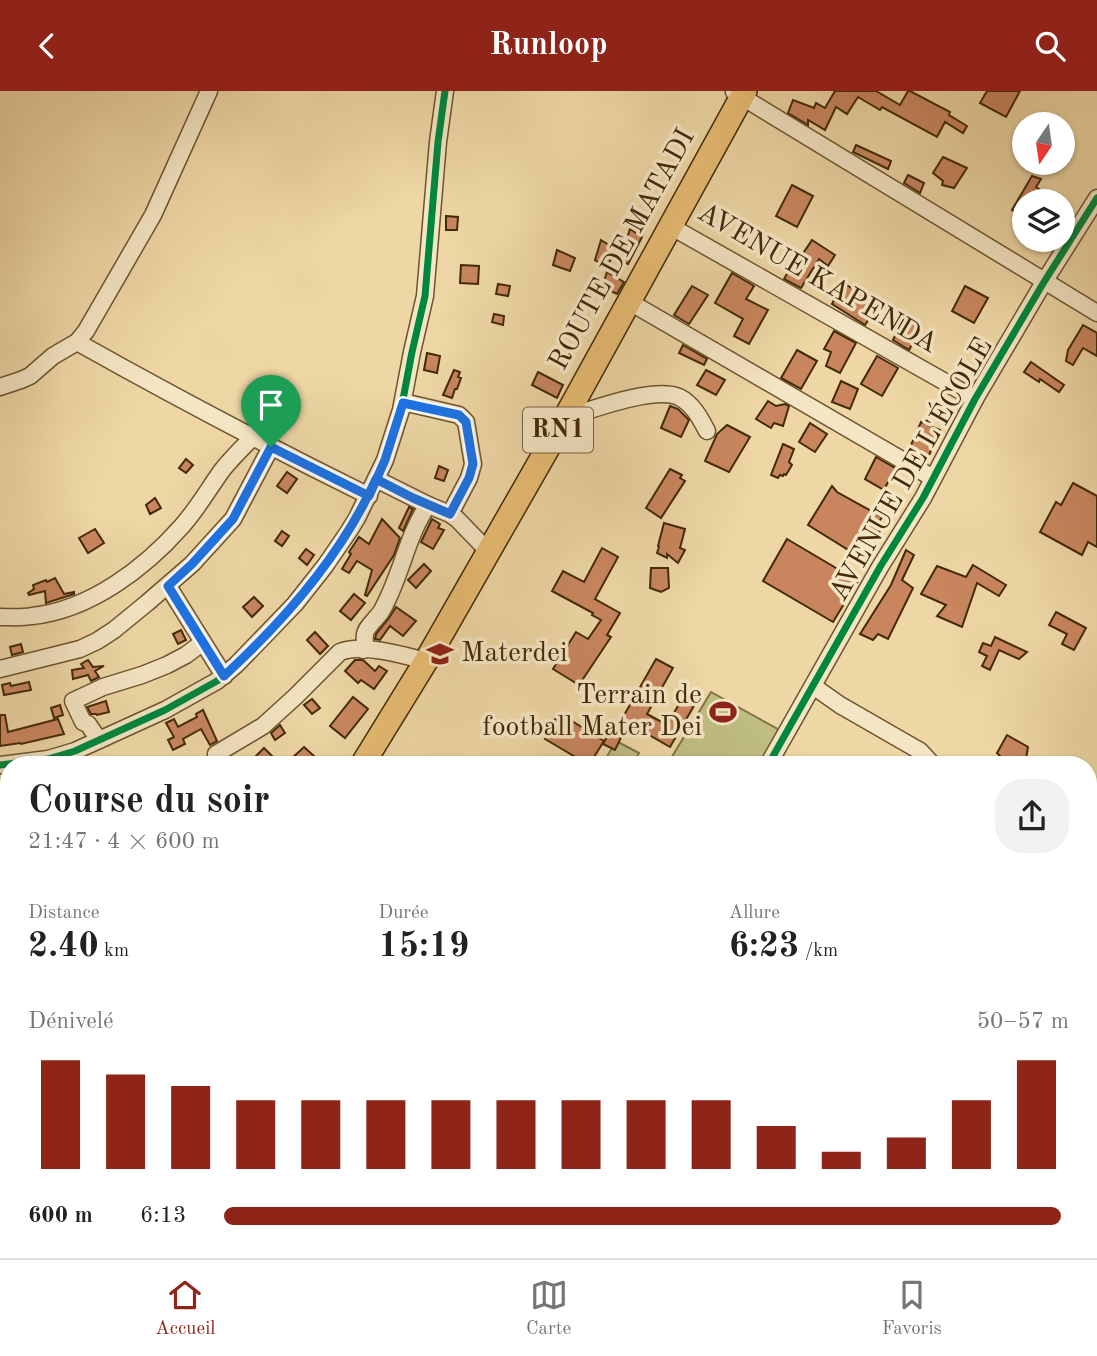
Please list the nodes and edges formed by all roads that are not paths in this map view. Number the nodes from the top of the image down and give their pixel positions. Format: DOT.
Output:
graph roads {
  1 [pos="209,91"];
  2 [pos="444,91"];
  3 [pos="740,93"];
  4 [pos="1097,198"];
  5 [pos="670,226"];
  6 [pos="1044,282"];
  7 [pos="628,301"];
  8 [pos="1097,313"];
  9 [pos="77,342"];
  10 [pos="0,387"];
  11 [pos="975,399"];
  12 [pos="403,403"];
  13 [pos="565,418"];
  14 [pos="707,431"];
  15 [pos="253,437"];
  16 [pos="271,447"];
  17 [pos="933,478"];
  18 [pos="376,479"];
  19 [pos="369,496"];
  20 [pos="428,505"];
  21 [pos="450,514"];
  22 [pos="489,552"];
  23 [pos="168,586"];
  24 [pos="0,617"];
  25 [pos="202,643"];
  26 [pos="363,650"];
  27 [pos="425,661"];
  28 [pos="0,669"];
  29 [pos="224,676"];
  30 [pos="813,686"];
  31 [pos="99,740"];
  32 [pos="66,756"];
  33 [pos="216,756"];
  34 [pos="367,756"];
  35 [pos="773,756"];
  36 [pos="925,756"];
  1 -- 9 [label="street"];
  2 -- 12 [label="street"];
  3 -- 5 [label="highway, ROUTE DE MATADI / RN1"];
  3 -- 6 [label="street"];
  4 -- 6 [label="street, AVENUE DE L'ÉCOLE"];
  5 -- 7 [label="highway, ROUTE DE MATADI / RN1"];
  5 -- 11 [label="street, AVENUE KAPENDA"];
  6 -- 8 [label="street"];
  6 -- 11 [label="street, AVENUE DE L'ÉCOLE"];
  7 -- 13 [label="highway, ROUTE DE MATADI / RN1"];
  7 -- 17 [label="street"];
  9 -- 10 [label="street"];
  9 -- 15 [label="street"];
  11 -- 17 [label="street, AVENUE DE L'ÉCOLE"];
  12 -- 18 [label="street"];
  12 -- 21 [label="street"];
  13 -- 14 [label="street"];
  13 -- 22 [label="highway, ROUTE DE MATADI / RN1"];
  15 -- 16 [label="street"];
  15 -- 24 [label="street"];
  16 -- 19 [label="street"];
  16 -- 23 [label="street"];
  17 -- 30 [label="street, AVENUE DE L'ÉCOLE"];
  18 -- 19 [label="street"];
  18 -- 20 [label="street"];
  19 -- 29 [label="street"];
  20 -- 21 [label="street"];
  20 -- 26 [label="street"];
  21 -- 22 [label="street"];
  22 -- 27 [label="highway, ROUTE DE MATADI / RN1"];
  23 -- 25 [label="street"];
  23 -- 28 [label="street"];
  25 -- 29 [label="street"];
  25 -- 31 [label="street"];
  26 -- 27 [label="street"];
  26 -- 33 [label="street"];
  27 -- 34 [label="highway, ROUTE DE MATADI / RN1"];
  29 -- 31 [label="street"];
  30 -- 35 [label="street, AVENUE DE L'ÉCOLE"];
  30 -- 36 [label="street"];
  31 -- 32 [label="street"];
}
